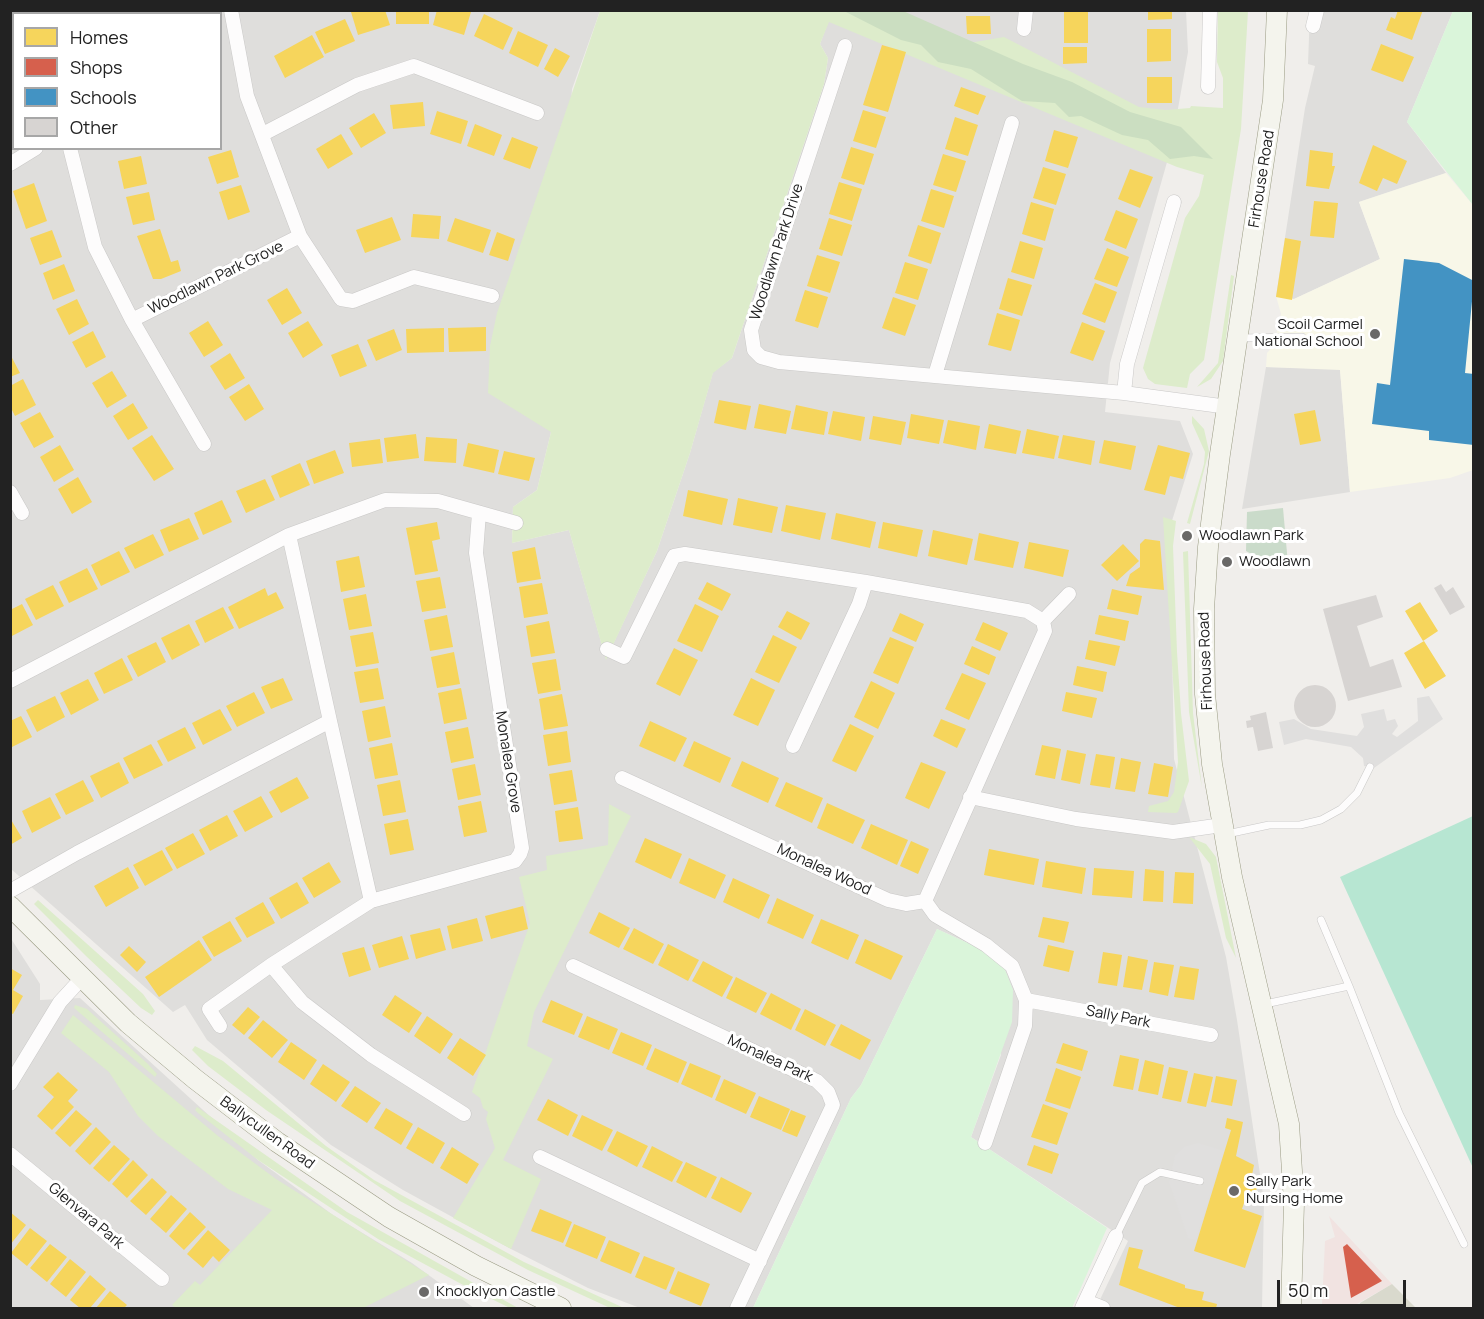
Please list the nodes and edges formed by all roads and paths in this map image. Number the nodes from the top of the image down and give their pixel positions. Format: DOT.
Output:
graph roads {
  1 [pos="231,10"];
  2 [pos="1026,10"];
  3 [pos="1210,10"];
  4 [pos="1277,10"];
  5 [pos="1317,10"];
  6 [pos="1313,26"];
  7 [pos="1024,28"];
  8 [pos="844,46"];
  9 [pos="1208,87"];
  10 [pos="537,113"];
  11 [pos="1012,123"];
  12 [pos="263,134"];
  13 [pos="33,150"];
  14 [pos="71,150"];
  15 [pos="10,165"];
  16 [pos="1174,201"];
  17 [pos="300,236"];
  18 [pos="492,296"];
  19 [pos="132,320"];
  20 [pos="1302,337"];
  21 [pos="1238,338"];
  22 [pos="935,375"];
  23 [pos="1124,393"];
  24 [pos="1228,407"];
  25 [pos="204,444"];
  26 [pos="10,492"];
  27 [pos="22,513"];
  28 [pos="479,513"];
  29 [pos="516,523"];
  30 [pos="289,535"];
  31 [pos="866,582"];
  32 [pos="1069,594"];
  33 [pos="1043,621"];
  34 [pos="607,649"];
  35 [pos="10,681"];
  36 [pos="330,721"];
  37 [pos="793,746"];
  38 [pos="1370,768"];
  39 [pos="622,778"];
  40 [pos="970,797"];
  41 [pos="1223,830"];
  42 [pos="10,891"];
  43 [pos="371,901"];
  44 [pos="925,901"];
  45 [pos="10,906"];
  46 [pos="1321,920"];
  47 [pos="271,965"];
  48 [pos="573,966"];
  49 [pos="82,978"];
  50 [pos="1349,986"];
  51 [pos="1026,999"];
  52 [pos="1262,1004"];
  53 [pos="220,1026"];
  54 [pos="1210,1035"];
  55 [pos="10,1083"];
  56 [pos="464,1114"];
  57 [pos="985,1143"];
  58 [pos="10,1154"];
  59 [pos="540,1157"];
  60 [pos="1200,1181"];
  61 [pos="1116,1236"];
  62 [pos="1464,1244"];
  63 [pos="760,1262"];
  64 [pos="162,1279"];
  65 [pos="1084,1305"];
  66 [pos="561,1308"];
  67 [pos="737,1308"];
  68 [pos="1103,1308"];
  69 [pos="1291,1308"];
  1 -- 12 [label="street, Woodlawn Park Grove"];
  2 -- 7 [label="street"];
  3 -- 9 [label="street"];
  4 -- 21 [label="main road, Firhouse Road"];
  5 -- 6 [label="street"];
  8 -- 22 [label="street, Woodlawn Park Drive"];
  10 -- 12 [label="street"];
  11 -- 22 [label="street"];
  12 -- 17 [label="street, Woodlawn Park Grove"];
  13 -- 15 [label="street"];
  14 -- 19 [label="street, Woodlawn Park Grove"];
  16 -- 23 [label="street"];
  17 -- 18 [label="street, Woodlawn Park Grove"];
  17 -- 19 [label="street, Woodlawn Park Grove"];
  19 -- 25 [label="street, Woodlawn Park Grove"];
  20 -- 21 [label="lane"];
  21 -- 24 [label="main road, Firhouse Road"];
  22 -- 23 [label="street, Woodlawn Park Drive"];
  23 -- 24 [label="street, Woodlawn Park Drive"];
  24 -- 41 [label="main road, Firhouse Road"];
  26 -- 27 [label="street"];
  28 -- 29 [label="street"];
  28 -- 30 [label="street"];
  28 -- 43 [label="street, Monalea Grove"];
  30 -- 35 [label="street"];
  30 -- 36 [label="street"];
  31 -- 33 [label="street"];
  31 -- 34 [label="street"];
  31 -- 37 [label="street"];
  32 -- 33 [label="street"];
  33 -- 40 [label="street"];
  36 -- 42 [label="street"];
  36 -- 43 [label="street"];
  38 -- 41 [label="lane"];
  39 -- 44 [label="street, Monalea Wood"];
  40 -- 41 [label="street"];
  40 -- 44 [label="street"];
  41 -- 52 [label="main road, Firhouse Road"];
  43 -- 47 [label="street, Monalea Grove"];
  44 -- 51 [label="street"];
  45 -- 49 [label="main road, Ballycullen Road"];
  46 -- 50 [label="lane"];
  47 -- 53 [label="street, Monalea Grove"];
  47 -- 56 [label="street"];
  48 -- 63 [label="street, Monalea Park"];
  49 -- 55 [label="street"];
  49 -- 66 [label="main road, Ballycullen Road"];
  50 -- 52 [label="lane"];
  50 -- 62 [label="lane"];
  51 -- 54 [label="street, Sally Park"];
  51 -- 57 [label="street"];
  52 -- 69 [label="main road, Firhouse Road"];
  58 -- 64 [label="street, Glenvara Park"];
  59 -- 63 [label="street"];
  60 -- 61 [label="lane"];
  61 -- 65 [label="street"];
  63 -- 67 [label="street, Monalea Park"];
  65 -- 68 [label="street"];
}
